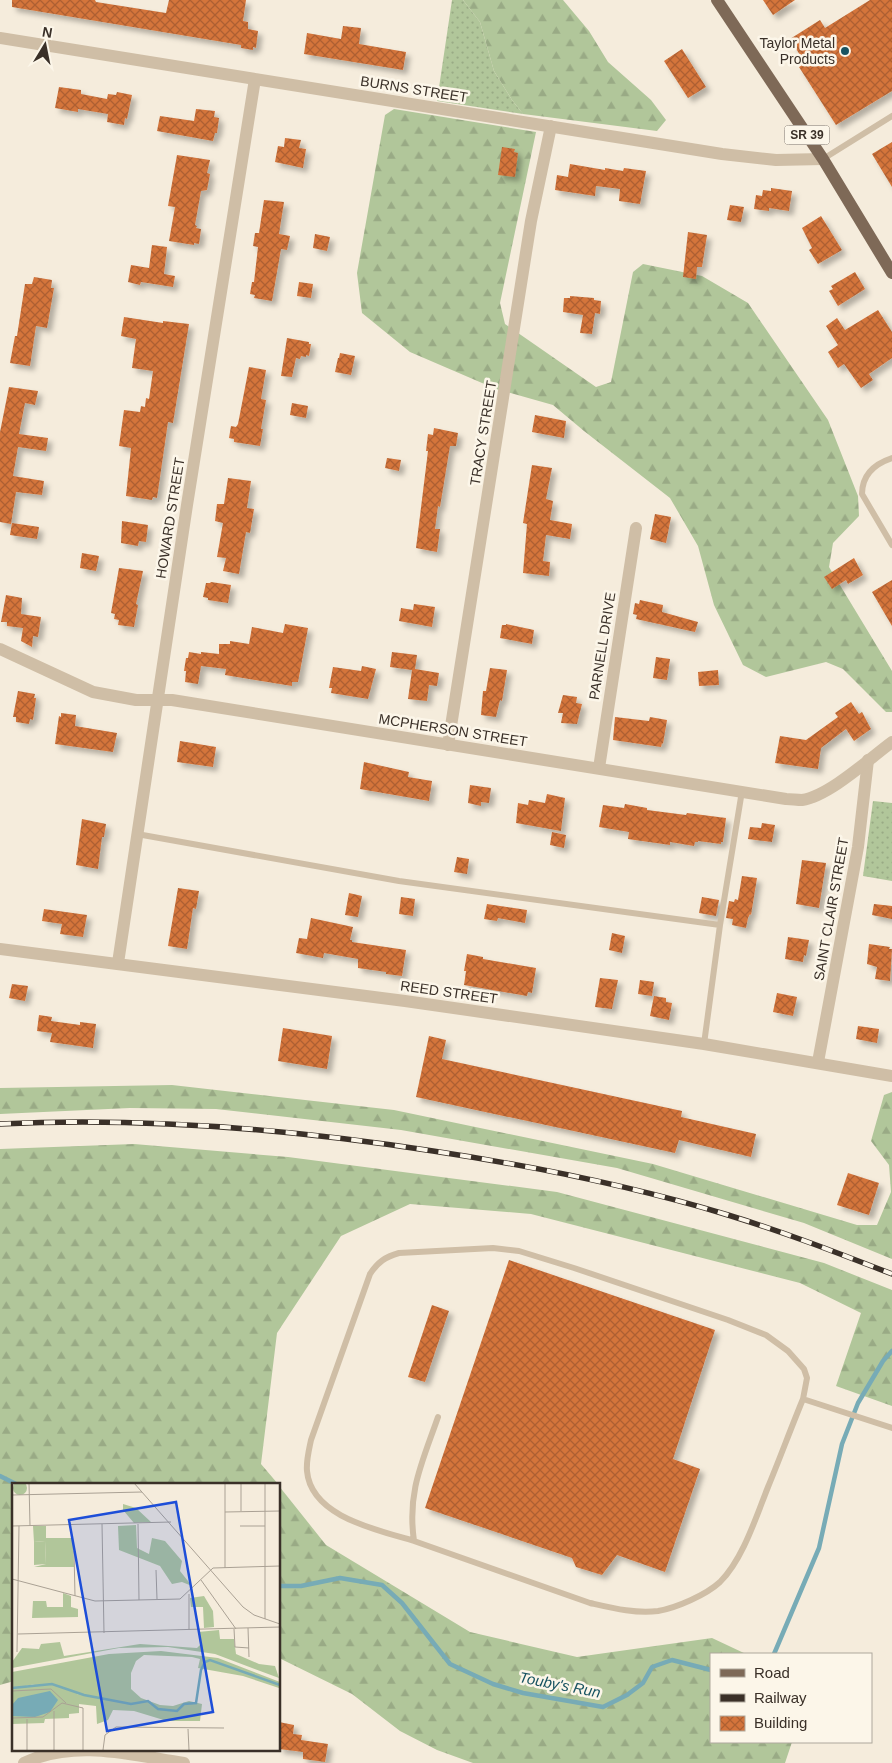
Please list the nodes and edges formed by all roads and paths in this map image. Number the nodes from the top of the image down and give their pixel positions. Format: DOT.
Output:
graph roads {
  1 [pos="717,0"];
  2 [pos="0,38"];
  3 [pos="255,79"];
  4 [pos="892,116"];
  5 [pos="551,126"];
  6 [pos="823,159"];
  7 [pos="892,272"];
  8 [pos="892,458"];
  9 [pos="636,528"];
  10 [pos="892,545"];
  11 [pos="0,649"];
  12 [pos="157,700"];
  13 [pos="892,742"];
  14 [pos="448,744"];
  15 [pos="868,760"];
  16 [pos="598,768"];
  17 [pos="742,791"];
  18 [pos="137,834"];
  19 [pos="720,925"];
  20 [pos="0,948"];
  21 [pos="118,963"];
  22 [pos="704,1044"];
  23 [pos="818,1062"];
  24 [pos="892,1076"];
  25 [pos="803,1399"];
  26 [pos="438,1417"];
  27 [pos="892,1428"];
  28 [pos="414,1542"];
  29 [pos="24,1763"];
  30 [pos="184,1763"];
  1 -- 6 [label="main road, SR 39"];
  2 -- 3 [label="street, BURNS STREET"];
  3 -- 5 [label="street, BURNS STREET"];
  3 -- 12 [label="street, HOWARD STREET"];
  4 -- 6 [label="lane"];
  5 -- 6 [label="street, BURNS STREET"];
  5 -- 14 [label="street, TRACY STREET"];
  6 -- 7 [label="main road, SR 39"];
  8 -- 10 [label="lane"];
  9 -- 16 [label="street, PARNELL DRIVE"];
  11 -- 12 [label="street, MCPHERSON STREET"];
  12 -- 14 [label="street, MCPHERSON STREET"];
  12 -- 18 [label="street, HOWARD STREET"];
  13 -- 15 [label="street, MCPHERSON STREET"];
  14 -- 16 [label="street, MCPHERSON STREET"];
  15 -- 17 [label="street, MCPHERSON STREET"];
  15 -- 23 [label="street, SAINT CLAIR STREET"];
  16 -- 17 [label="street, MCPHERSON STREET"];
  17 -- 19 [label="lane"];
  18 -- 19 [label="lane"];
  18 -- 21 [label="street, HOWARD STREET"];
  19 -- 22 [label="lane"];
  20 -- 21 [label="street, REED STREET"];
  21 -- 22 [label="street, REED STREET"];
  22 -- 23 [label="street, REED STREET"];
  23 -- 24 [label="street, REED STREET"];
  25 -- 27 [label="lane"];
  25 -- 28 [label="lane"];
  25 -- 28 [label="lane"];
  26 -- 28 [label="lane"];
  29 -- 30 [label="street"];
}
